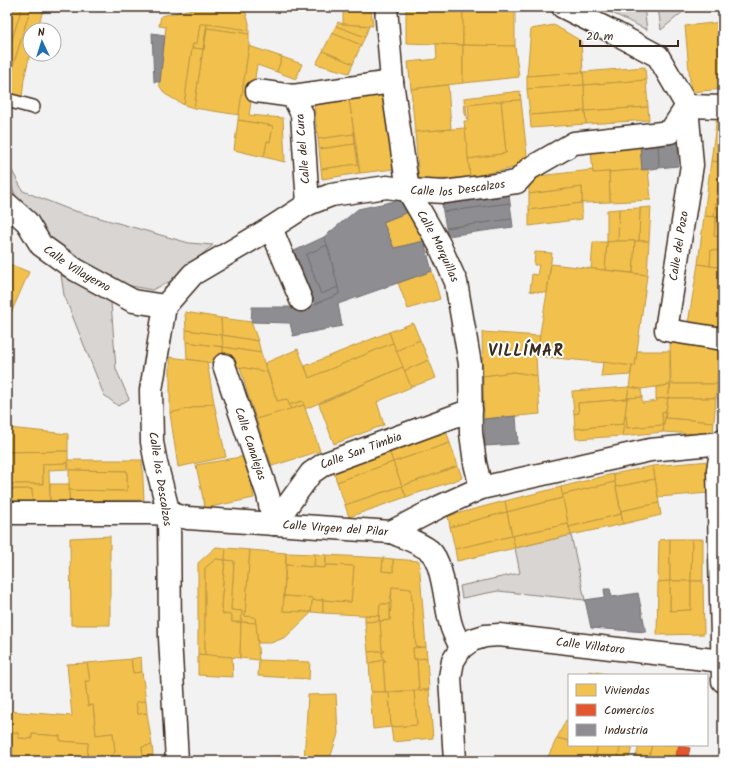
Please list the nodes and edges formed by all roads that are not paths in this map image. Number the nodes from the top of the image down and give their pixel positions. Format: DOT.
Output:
graph roads {
  1 [pos="386,7"];
  2 [pos="563,7"];
  3 [pos="392,82"];
  4 [pos="257,91"];
  5 [pos="293,96"];
  6 [pos="7,100"];
  7 [pos="687,106"];
  8 [pos="33,107"];
  9 [pos="723,107"];
  10 [pos="408,190"];
  11 [pos="7,204"];
  12 [pos="308,204"];
  13 [pos="271,228"];
  14 [pos="301,300"];
  15 [pos="165,306"];
  16 [pos="723,339"];
  17 [pos="224,365"];
  18 [pos="471,410"];
  19 [pos="722,441"];
  20 [pos="481,488"];
  21 [pos="7,513"];
  22 [pos="169,514"];
  23 [pos="274,524"];
  24 [pos="392,532"];
  25 [pos="461,648"];
  26 [pos="723,671"];
  27 [pos="177,761"];
  28 [pos="456,761"];
  1 -- 3 [label="street, Calle Morquillas"];
  2 -- 7 [label="street"];
  3 -- 5 [label="street, Calle del Cura"];
  3 -- 10 [label="street, Calle Morquillas"];
  4 -- 5 [label="street, Calle del Cura"];
  5 -- 12 [label="street, Calle del Cura"];
  6 -- 8 [label="lane"];
  7 -- 9 [label="street"];
  7 -- 10 [label="street, Calle los Descalzos"];
  7 -- 16 [label="street, Calle del Pozo"];
  10 -- 12 [label="street, Calle los Descalzos"];
  10 -- 18 [label="street, Calle Morquillas"];
  11 -- 15 [label="street, Calle Villayerno"];
  12 -- 13 [label="street, Calle los Descalzos"];
  13 -- 14 [label="street"];
  13 -- 15 [label="street, Calle los Descalzos"];
  15 -- 22 [label="street, Calle los Descalzos"];
  17 -- 23 [label="street, Calle Canalejas"];
  18 -- 20 [label="street, Calle Morquillas"];
  18 -- 23 [label="street, Calle San Timbia"];
  19 -- 20 [label="street, Calle Virgen del Pilar"];
  19 -- 26 [label="street"];
  20 -- 24 [label="street, Calle Virgen del Pilar"];
  21 -- 22 [label="street, Calle Virgen del Pilar"];
  22 -- 23 [label="street, Calle Virgen del Pilar"];
  22 -- 27 [label="street, Calle los Descalzos"];
  23 -- 24 [label="street, Calle Virgen del Pilar"];
  24 -- 25 [label="street"];
  25 -- 26 [label="street, Calle Villatoro"];
  25 -- 28 [label="street"];
}
